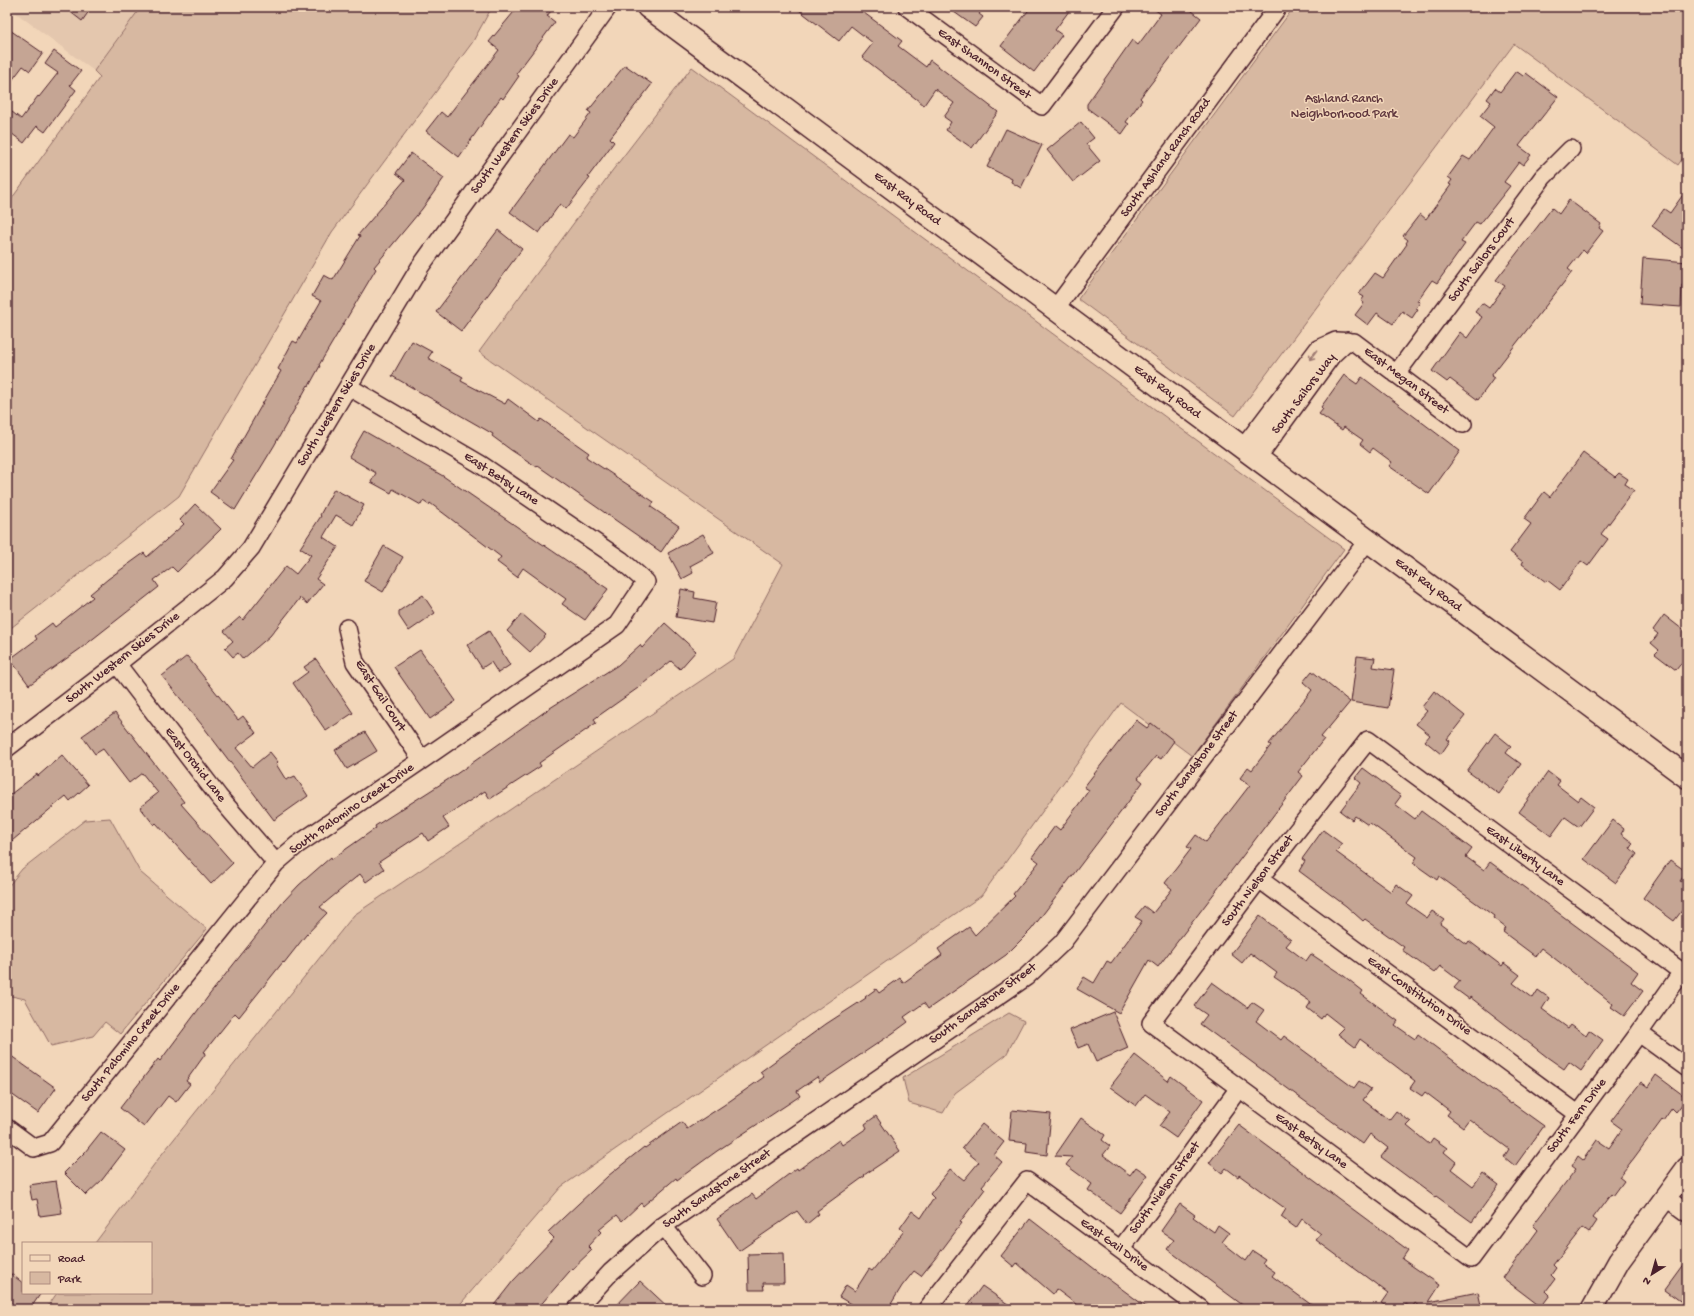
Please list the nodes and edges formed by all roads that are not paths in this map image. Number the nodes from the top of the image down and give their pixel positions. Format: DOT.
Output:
graph roads {
  1 [pos="608,7"];
  2 [pos="648,7"];
  3 [pos="908,7"];
  4 [pos="1116,7"];
  5 [pos="1278,7"];
  6 [pos="1571,149"];
  7 [pos="1055,309"];
  8 [pos="1347,341"];
  9 [pos="1396,374"];
  10 [pos="349,387"];
  11 [pos="1463,424"];
  12 [pos="1250,453"];
  13 [pos="1368,540"];
  14 [pos="646,582"];
  15 [pos="347,628"];
  16 [pos="117,664"];
  17 [pos="1368,740"];
  18 [pos="7,748"];
  19 [pos="422,760"];
  20 [pos="1687,777"];
  21 [pos="276,863"];
  22 [pos="1259,879"];
  23 [pos="1682,972"];
  24 [pos="1151,1023"];
  25 [pos="1639,1033"];
  26 [pos="1687,1068"];
  27 [pos="1239,1088"];
  28 [pos="1578,1114"];
  29 [pos="7,1128"];
  30 [pos="1687,1168"];
  31 [pos="1665,1197"];
  32 [pos="1687,1213"];
  33 [pos="663,1226"];
  34 [pos="1121,1249"];
  35 [pos="1471,1259"];
  36 [pos="702,1276"];
  37 [pos="577,1309"];
  38 [pos="927,1309"];
  39 [pos="1202,1309"];
  40 [pos="1592,1309"];
  1 -- 10 [label="street, South Western Skies Drive"];
  2 -- 7 [label="main road, East Ray Road"];
  3 -- 4 [label="street, East Shannon Street"];
  5 -- 7 [label="street, South Ashland Ranch Road"];
  6 -- 9 [label="street, South Sailors Court"];
  7 -- 12 [label="main road, East Ray Road"];
  8 -- 9 [label="street, East Megan Street"];
  8 -- 12 [label="street, South Sailors Way"];
  9 -- 11 [label="street, East Megan Street"];
  10 -- 14 [label="street, East Betsy Lane"];
  10 -- 16 [label="street, South Western Skies Drive"];
  12 -- 13 [label="main road, East Ray Road"];
  13 -- 20 [label="main road, East Ray Road"];
  13 -- 33 [label="street, South Sandstone Street"];
  14 -- 19 [label="street, South Palomino Creek Drive"];
  15 -- 19 [label="street, East Gail Court"];
  16 -- 18 [label="street, South Western Skies Drive"];
  16 -- 21 [label="street, East Orchid Lane"];
  17 -- 22 [label="street, South Nielson Street"];
  17 -- 23 [label="street, East Liberty Lane"];
  19 -- 21 [label="street, South Palomino Creek Drive"];
  21 -- 29 [label="street, South Palomino Creek Drive"];
  22 -- 24 [label="street, South Nielson Street"];
  22 -- 28 [label="street, East Constitution Drive"];
  23 -- 25 [label="street, South Fern Drive"];
  24 -- 27 [label="street, East Betsy Lane"];
  25 -- 26 [label="street"];
  25 -- 28 [label="street, South Fern Drive"];
  27 -- 34 [label="street, South Nielson Street"];
  27 -- 35 [label="street, East Betsy Lane"];
  28 -- 35 [label="street, South Fern Drive"];
  30 -- 31 [label="street"];
  31 -- 32 [label="street"];
  31 -- 40 [label="street"];
  33 -- 36 [label="street"];
  33 -- 37 [label="street, South Sandstone Street"];
  34 -- 38 [label="street, East Gail Drive"];
  34 -- 39 [label="street, East Gail Drive"];
}
